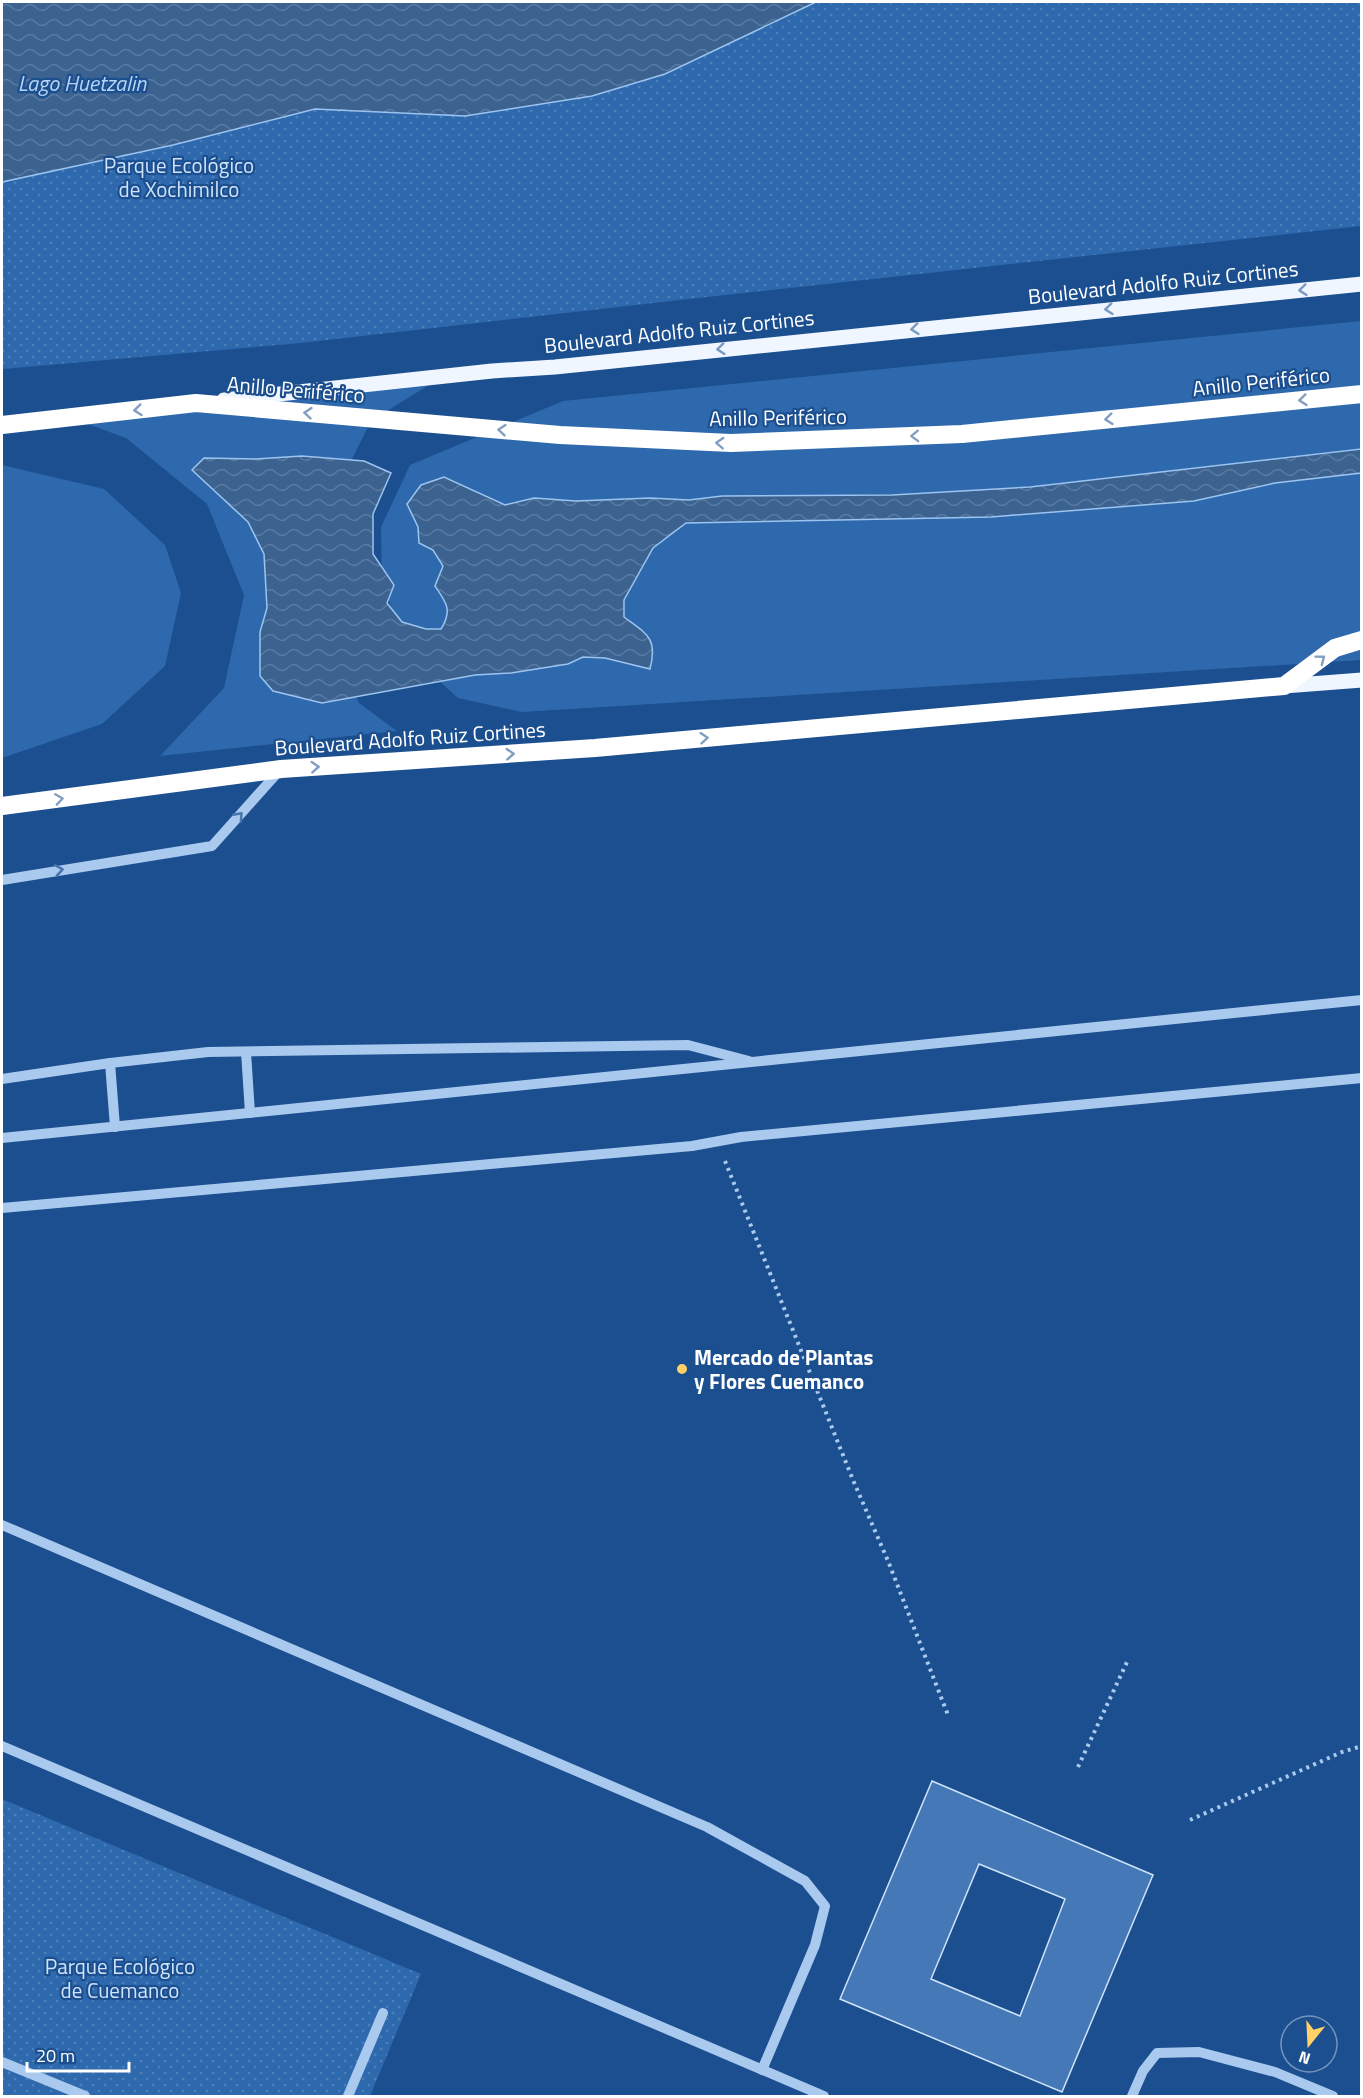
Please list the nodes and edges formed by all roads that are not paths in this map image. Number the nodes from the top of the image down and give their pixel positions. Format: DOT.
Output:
graph roads {
  1 [pos="1362,284"];
  2 [pos="1362,394"];
  3 [pos="196,403"];
  4 [pos="2,425"];
  5 [pos="1362,640"];
  6 [pos="1362,680"];
  7 [pos="1284,686"];
  8 [pos="281,769"];
  9 [pos="2,806"];
  10 [pos="2,880"];
  11 [pos="1362,1000"];
  12 [pos="246,1052"];
  13 [pos="755,1062"];
  14 [pos="110,1063"];
  15 [pos="1362,1078"];
  16 [pos="2,1079"];
  17 [pos="250,1113"];
  18 [pos="115,1127"];
  19 [pos="2,1138"];
  20 [pos="2,1208"];
  21 [pos="2,1525"];
  22 [pos="2,1746"];
  23 [pos="383,2013"];
  24 [pos="2,2062"];
  25 [pos="762,2070"];
  26 [pos="85,2097"];
  27 [pos="348,2097"];
  28 [pos="824,2097"];
  29 [pos="1132,2097"];
  30 [pos="1334,2097"];
  1 -- 3 [label="main road, Boulevard Adolfo Ruiz Cortines, one-way"];
  2 -- 3 [label="highway, Anillo Periférico, one-way"];
  3 -- 4 [label="highway, Boulevard Adolfo Ruiz Cortines, one-way"];
  7 -- 5 [label="highway, one-way"];
  6 -- 7 [label="main road, Boulevard Adolfo Ruiz Cortines"];
  8 -- 7 [label="highway, Boulevard Adolfo Ruiz Cortines, one-way"];
  9 -- 8 [label="highway, Boulevard Adolfo Ruiz Cortines, one-way"];
  10 -- 8 [label="lane, one-way"];
  11 -- 13 [label="lane"];
  12 -- 13 [label="lane"];
  12 -- 14 [label="lane"];
  12 -- 17 [label="lane"];
  13 -- 17 [label="lane"];
  14 -- 16 [label="lane"];
  14 -- 18 [label="lane"];
  15 -- 20 [label="lane"];
  17 -- 18 [label="lane"];
  18 -- 19 [label="lane"];
  21 -- 25 [label="lane"];
  22 -- 25 [label="lane"];
  23 -- 27 [label="lane"];
  24 -- 26 [label="lane"];
  25 -- 28 [label="lane"];
  29 -- 30 [label="lane"];
}
